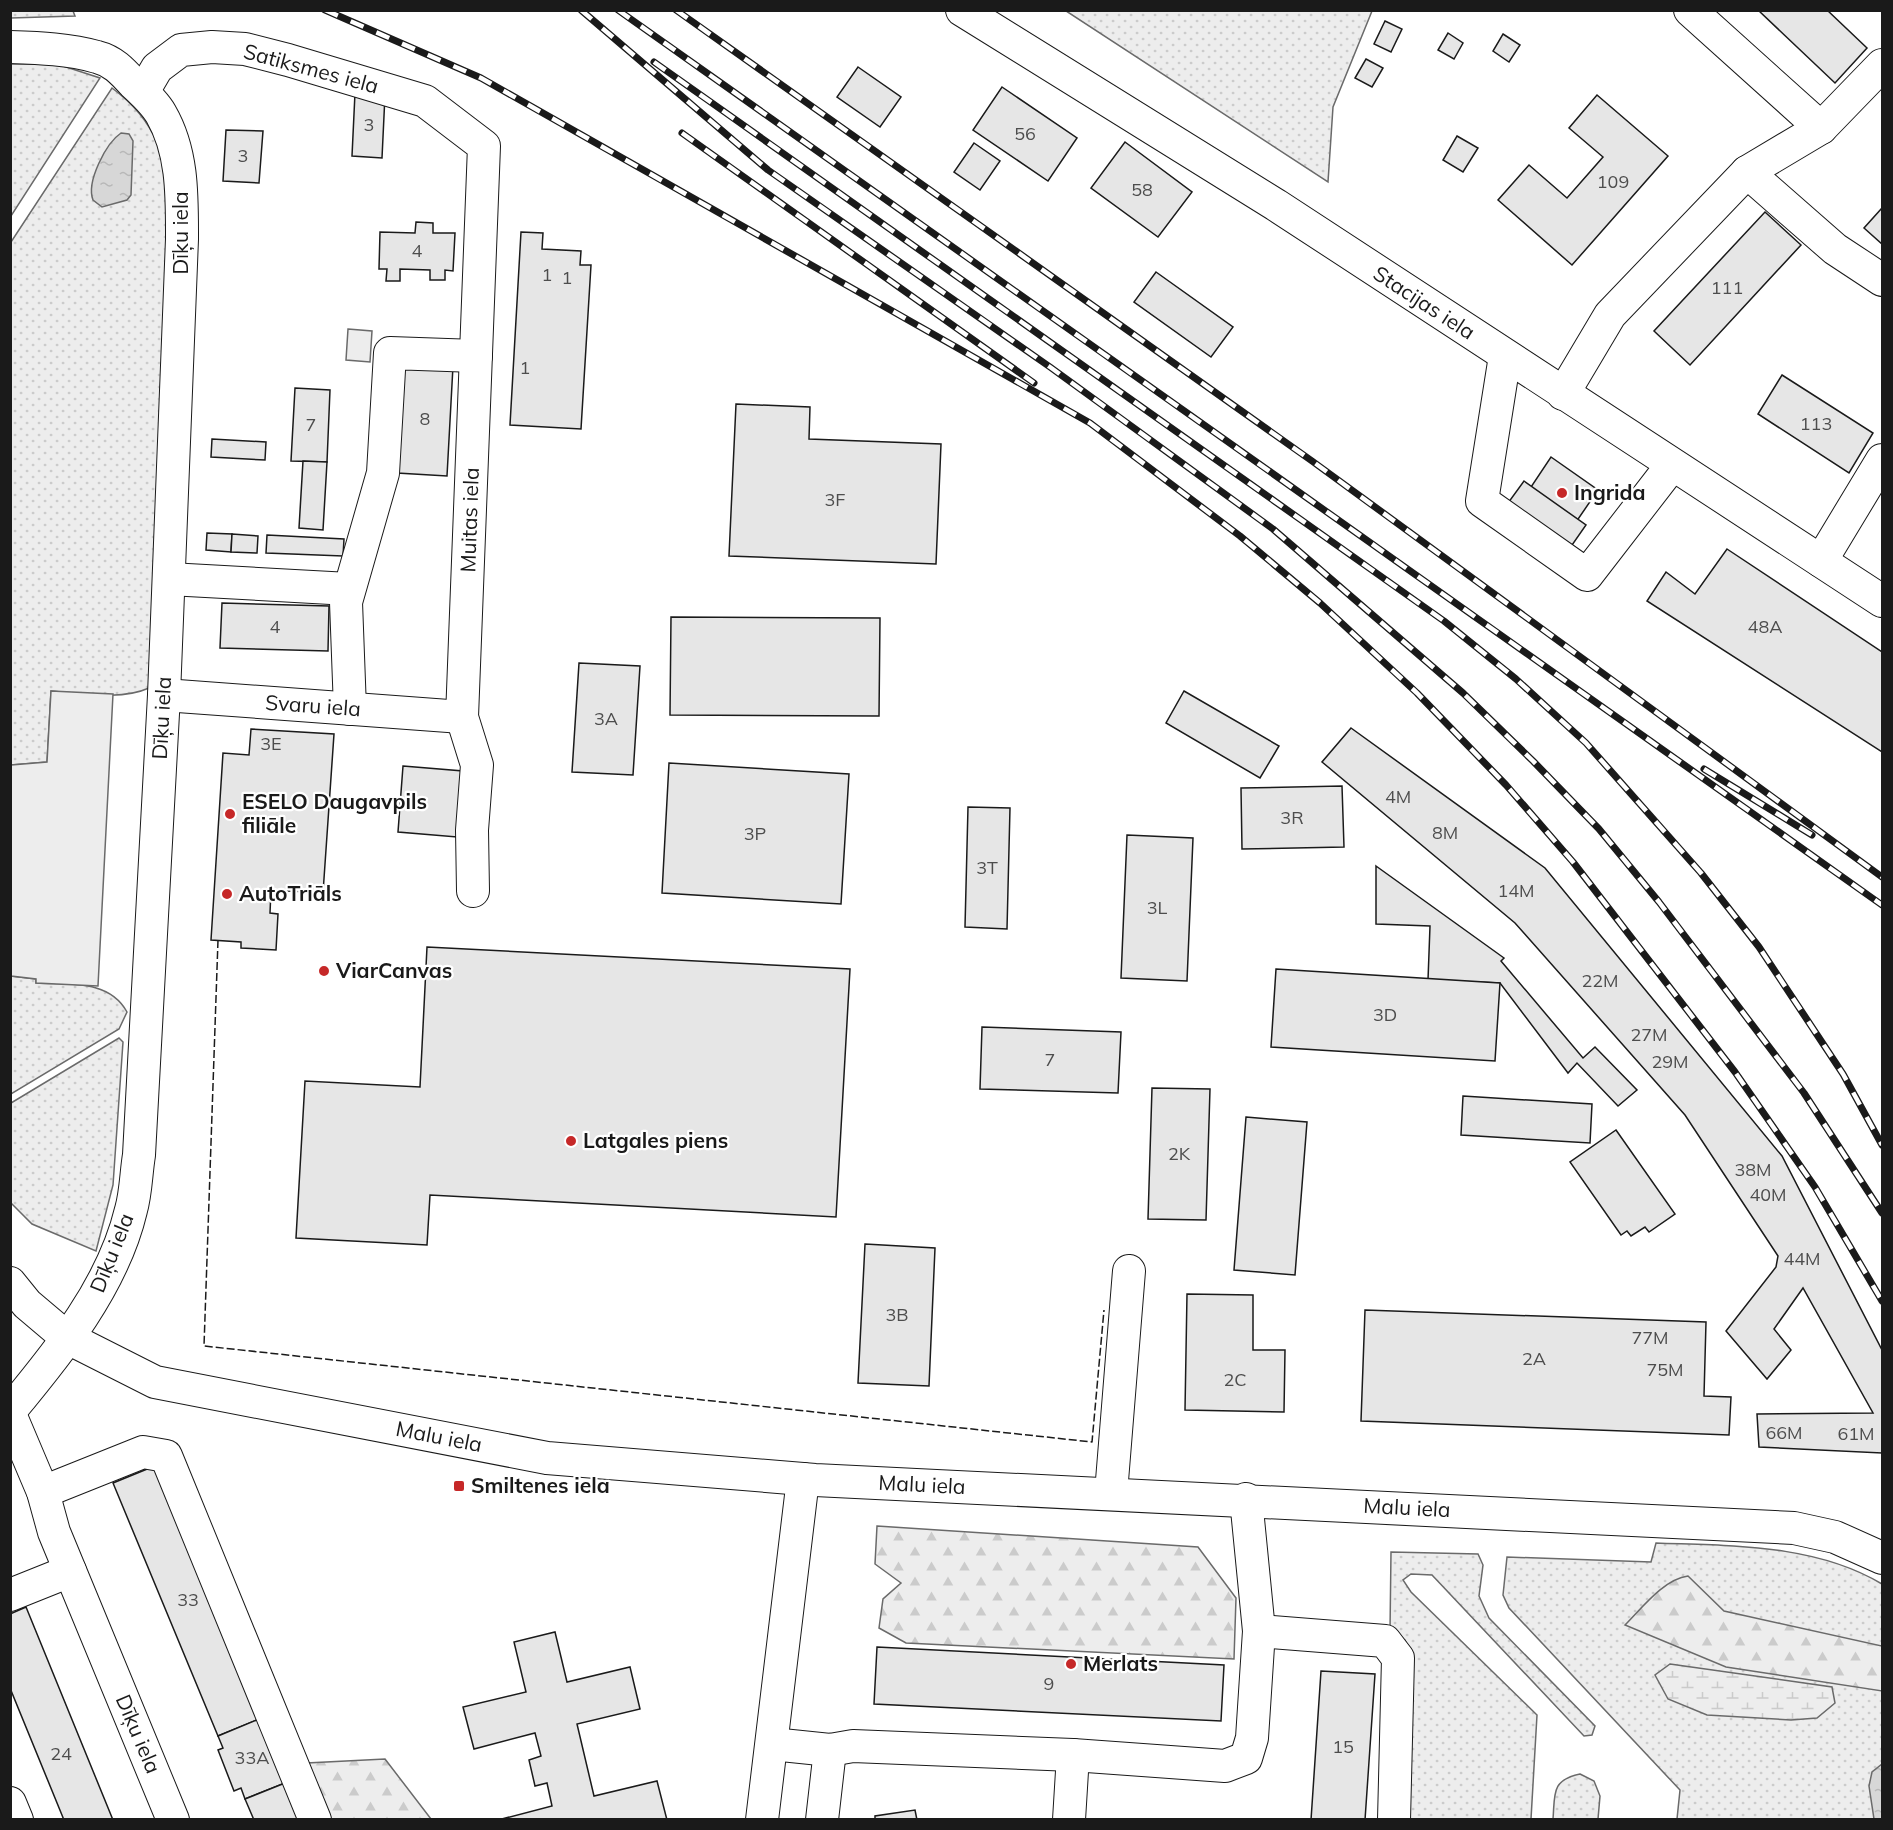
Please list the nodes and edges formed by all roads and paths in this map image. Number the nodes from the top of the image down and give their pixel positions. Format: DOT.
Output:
graph roads {
  1 [pos="962,10"];
  2 [pos="1690,10"];
  3 [pos="10,47"];
  4 [pos="1882,65"];
  5 [pos="142,92"];
  6 [pos="1821,128"];
  7 [pos="484,146"];
  8 [pos="1748,172"];
  9 [pos="1882,280"];
  10 [pos="1505,356"];
  11 [pos="476,357"];
  12 [pos="1563,394"];
  13 [pos="1882,460"];
  14 [pos="1672,465"];
  15 [pos="1821,561"];
  16 [pos="169,579"];
  17 [pos="349,589"];
  18 [pos="1882,601"];
  19 [pos="164,695"];
  20 [pos="350,709"];
  21 [pos="462,717"];
  22 [pos="473,891"];
  23 [pos="1129,1271"];
  24 [pos="10,1283"];
  25 [pos="66,1337"];
  26 [pos="10,1412"];
  27 [pos="803,1479"];
  28 [pos="43,1492"];
  29 [pos="1111,1493"];
  30 [pos="1246,1499"];
  31 [pos="1882,1558"];
  32 [pos="70,1570"];
  33 [pos="10,1595"];
  34 [pos="1259,1631"];
  35 [pos="772,1744"];
  36 [pos="830,1750"];
  37 [pos="1073,1755"];
  38 [pos="10,1803"];
  39 [pos="17,1820"];
  40 [pos="173,1820"];
  41 [pos="315,1820"];
  42 [pos="762,1820"];
  43 [pos="822,1820"];
  44 [pos="1069,1820"];
  45 [pos="1394,1820"];
  1 -- 10 [label="street, Stacijas iela"];
  2 -- 6 [label="street"];
  3 -- 5 [label="street"];
  4 -- 6 [label="street"];
  5 -- 7 [label="street, Satiksmes iela"];
  5 -- 16 [label="street, Dīķu iela"];
  6 -- 8 [label="street"];
  7 -- 11 [label="street, Muitas iela"];
  8 -- 9 [label="street"];
  8 -- 12 [label="street"];
  10 -- 12 [label="street, Stacijas iela"];
  10 -- 14 [label="street"];
  11 -- 17 [label="street"];
  11 -- 21 [label="street, Muitas iela"];
  12 -- 14 [label="street, Stacijas iela"];
  13 -- 15 [label="street"];
  14 -- 15 [label="street, Stacijas iela"];
  15 -- 18 [label="street, Stacijas iela"];
  16 -- 17 [label="street"];
  16 -- 19 [label="street, Dīķu iela"];
  17 -- 20 [label="street"];
  19 -- 20 [label="street, Svaru iela"];
  19 -- 25 [label="street, Dīķu iela"];
  20 -- 21 [label="street, Svaru iela"];
  21 -- 22 [label="street, Muitas iela"];
  23 -- 29 [label="street"];
  24 -- 25 [label="street"];
  25 -- 26 [label="street"];
  25 -- 27 [label="street, Malu iela"];
  26 -- 28 [label="street, Dīķu iela"];
  27 -- 29 [label="street, Malu iela"];
  27 -- 35 [label="street"];
  28 -- 32 [label="street, Dīķu iela"];
  28 -- 41 [label="street"];
  29 -- 30 [label="street, Malu iela"];
  30 -- 31 [label="street, Malu iela"];
  30 -- 34 [label="street"];
  32 -- 33 [label="street"];
  32 -- 40 [label="street, Dīķu iela"];
  34 -- 37 [label="street"];
  34 -- 45 [label="street"];
  35 -- 36 [label="street"];
  35 -- 42 [label="street"];
  36 -- 37 [label="street"];
  36 -- 43 [label="street"];
  37 -- 44 [label="street"];
  38 -- 39 [label="street"];
}
